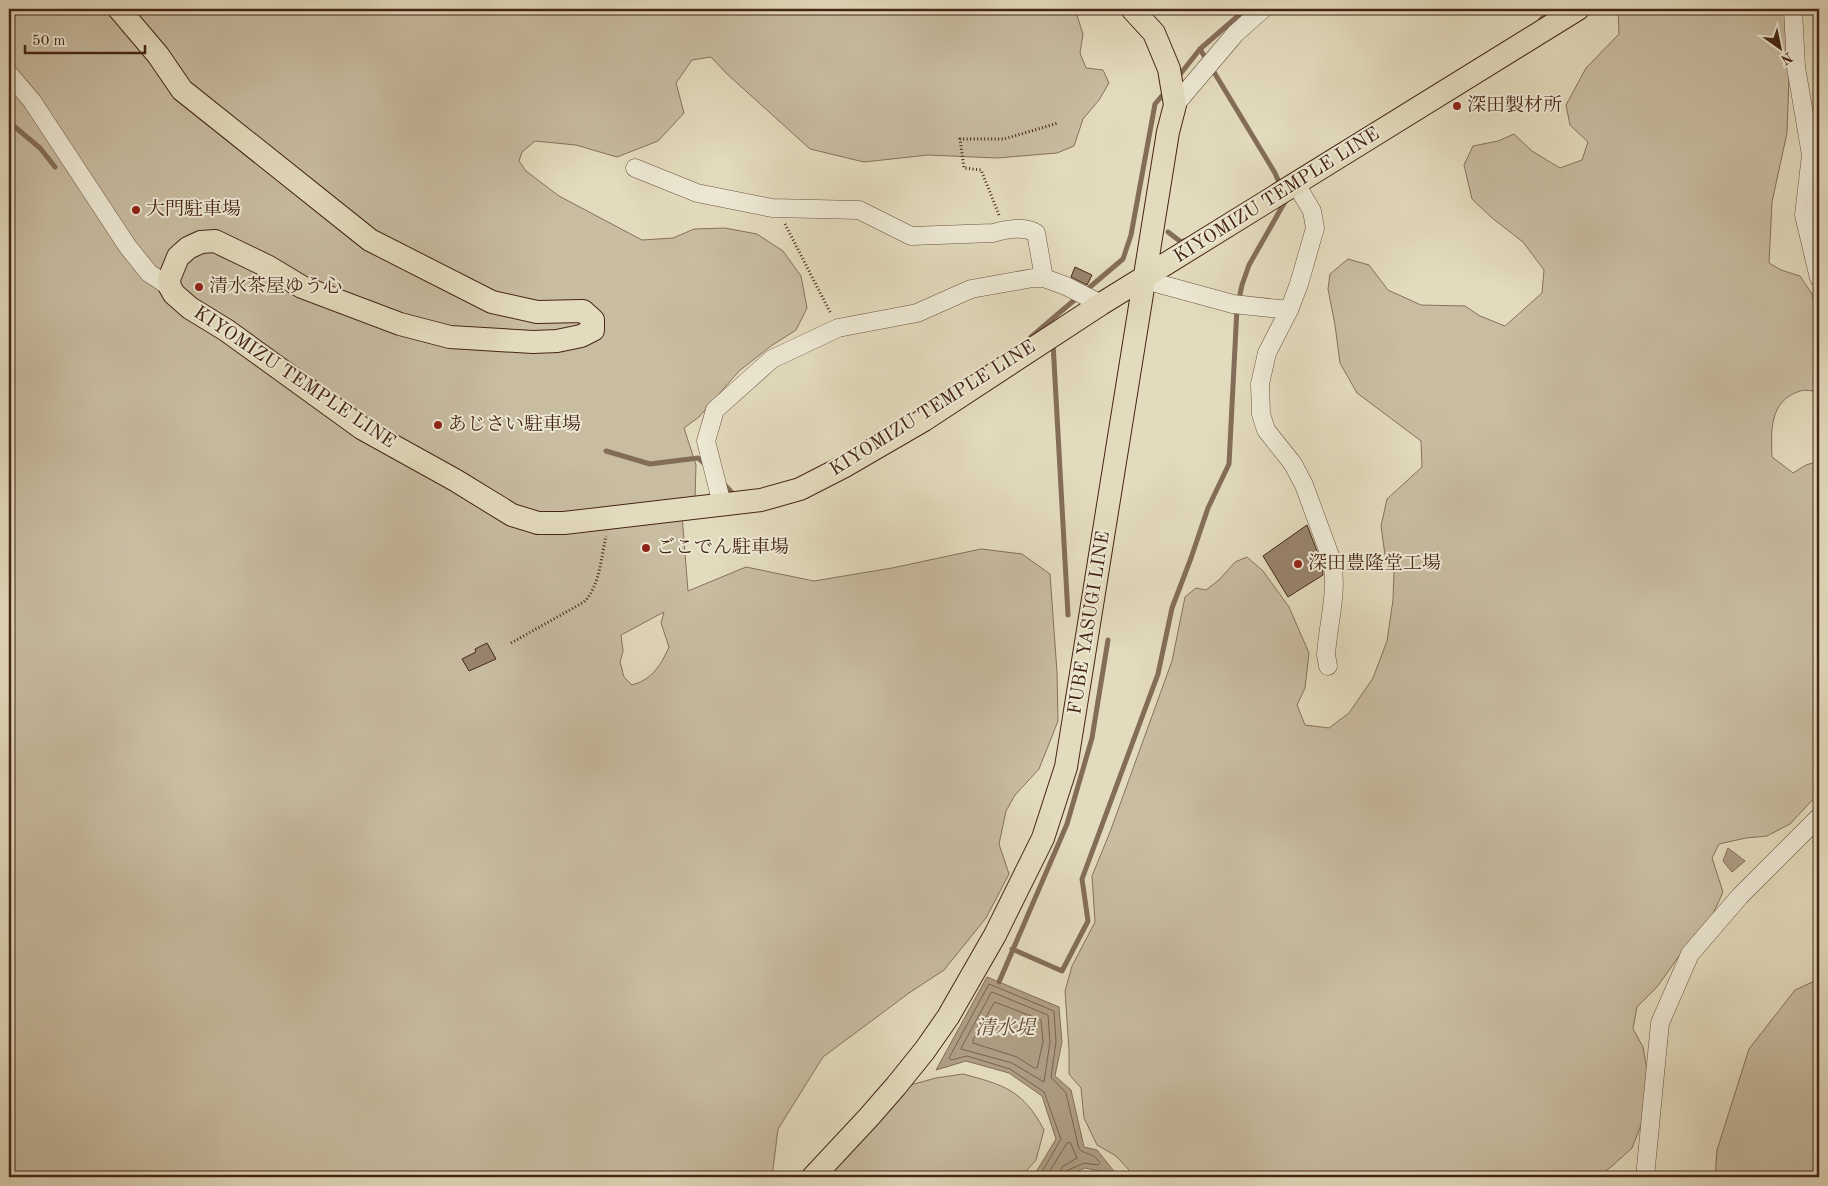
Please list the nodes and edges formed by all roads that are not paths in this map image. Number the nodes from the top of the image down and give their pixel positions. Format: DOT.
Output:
graph roads {
  1 [pos="119,9"];
  2 [pos="1132,9"];
  3 [pos="1263,9"];
  4 [pos="1578,9"];
  5 [pos="1793,9"];
  6 [pos="9,74"];
  7 [pos="1175,105"];
  8 [pos="635,168"];
  9 [pos="1296,184"];
  10 [pos="1146,276"];
  11 [pos="1044,278"];
  12 [pos="1819,278"];
  13 [pos="170,286"];
  14 [pos="1101,304"];
  15 [pos="1289,310"];
  16 [pos="722,504"];
  17 [pos="1328,666"];
  18 [pos="1819,817"];
  19 [pos="813,1177"];
  20 [pos="1645,1177"];
  1 -- 13 [label="main road"];
  2 -- 7 [label="main road, FUBE YASUGI LINE"];
  3 -- 7 [label="street"];
  4 -- 9 [label="main road, KIYOMIZU TEMPLE LINE"];
  5 -- 12 [label="street"];
  6 -- 13 [label="street"];
  7 -- 10 [label="main road, FUBE YASUGI LINE"];
  8 -- 11 [label="street"];
  9 -- 10 [label="main road, KIYOMIZU TEMPLE LINE"];
  9 -- 15 [label="street"];
  10 -- 14 [label="main road, KIYOMIZU TEMPLE LINE"];
  10 -- 15 [label="street"];
  10 -- 19 [label="main road, FUBE YASUGI LINE"];
  11 -- 14 [label="street"];
  11 -- 16 [label="street"];
  13 -- 16 [label="main road, KIYOMIZU TEMPLE LINE"];
  14 -- 16 [label="main road, KIYOMIZU TEMPLE LINE"];
  15 -- 17 [label="street"];
  18 -- 20 [label="street"];
}
